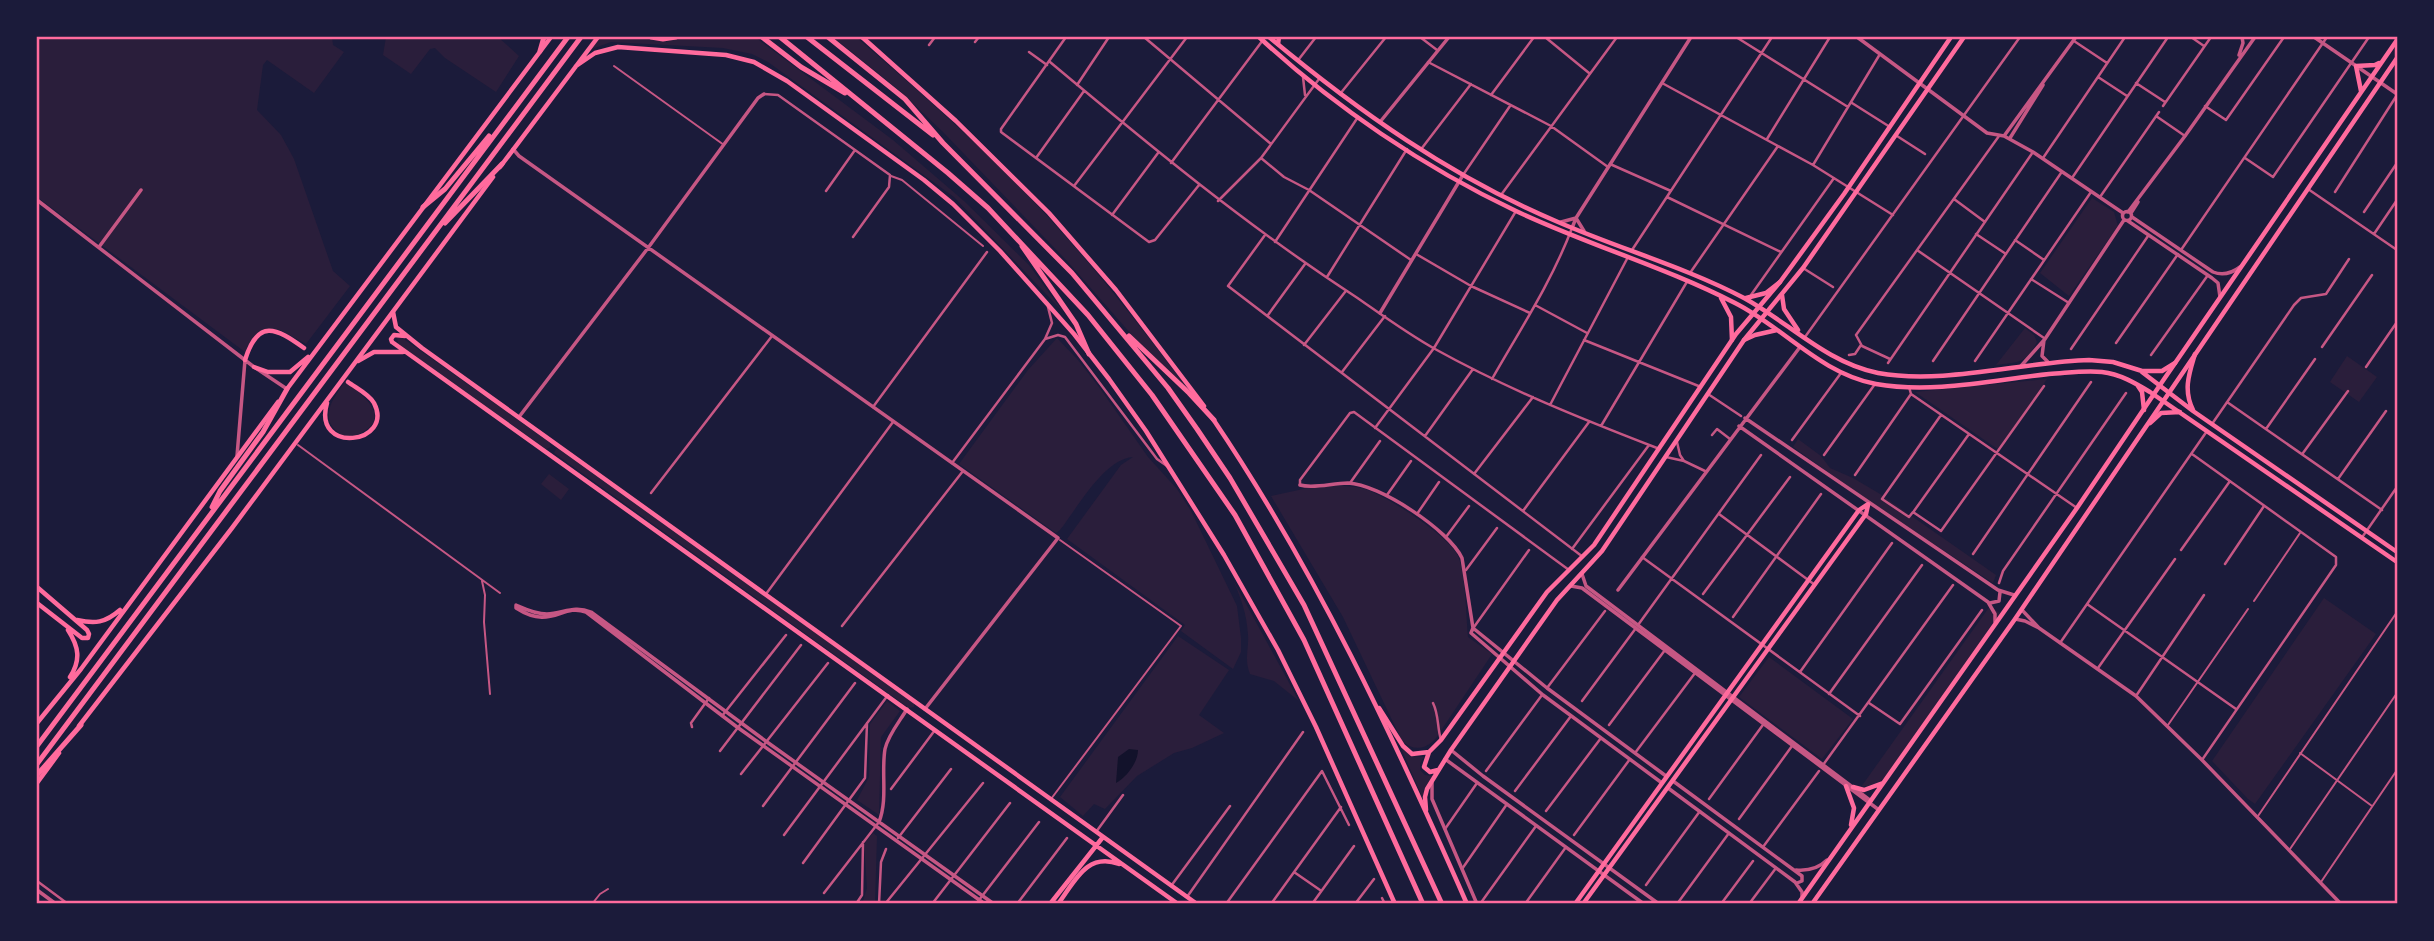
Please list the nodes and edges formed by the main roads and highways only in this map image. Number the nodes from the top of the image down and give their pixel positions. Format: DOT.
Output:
graph roads {
  1 [pos="544,37"];
  2 [pos="551,37"];
  3 [pos="568,37"];
  4 [pos="581,37"];
  5 [pos="598,37"];
  6 [pos="651,37"];
  7 [pos="676,37"];
  8 [pos="762,37"];
  9 [pos="780,37"];
  10 [pos="807,37"];
  11 [pos="828,37"];
  12 [pos="862,37"];
  13 [pos="1269,37"];
  14 [pos="1279,37"];
  15 [pos="1964,37"];
  16 [pos="1261,38"];
  17 [pos="1948,38"];
  18 [pos="2397,40"];
  19 [pos="1278,44"];
  20 [pos="540,51"];
  21 [pos="2397,58"];
  22 [pos="2383,60"];
  23 [pos="576,66"];
  24 [pos="2361,92"];
  25 [pos="857,100"];
  26 [pos="504,122"];
  27 [pos="943,143"];
  28 [pos="502,164"];
  29 [pos="2300,182"];
  30 [pos="2308,188"];
  31 [pos="424,206"];
  32 [pos="1564,228"];
  33 [pos="1576,231"];
  34 [pos="1019,240"];
  35 [pos="425,246"];
  36 [pos="1780,282"];
  37 [pos="1782,295"];
  38 [pos="1721,297"];
  39 [pos="1745,299"];
  40 [pos="1759,307"];
  41 [pos="393,312"];
  42 [pos="1767,313"];
  43 [pos="1753,314"];
  44 [pos="1761,320"];
  45 [pos="1115,323"];
  46 [pos="1777,330"];
  47 [pos="1737,334"];
  48 [pos="1803,335"];
  49 [pos="406,336"];
  50 [pos="1732,340"];
  51 [pos="1744,340"];
  52 [pos="304,348"];
  53 [pos="314,353"];
  54 [pos="407,353"];
  55 [pos="2195,354"];
  56 [pos="1089,355"];
  57 [pos="245,360"];
  58 [pos="355,363"];
  59 [pos="2175,363"];
  60 [pos="254,367"];
  61 [pos="2139,370"];
  62 [pos="348,382"];
  63 [pos="2135,383"];
  64 [pos="2160,385"];
  65 [pos="287,389"];
  66 [pos="2169,391"];
  67 [pos="2154,395"];
  68 [pos="329,397"];
  69 [pos="2163,401"];
  70 [pos="2144,410"];
  71 [pos="2193,411"];
  72 [pos="2180,412"];
  73 [pos="1214,420"];
  74 [pos="2150,423"];
  75 [pos="204,523"];
  76 [pos="2397,552"];
  77 [pos="2397,562"];
  78 [pos="37,587"];
  79 [pos="37,603"];
  80 [pos="127,603"];
  81 [pos="72,619"];
  82 [pos="65,627"];
  83 [pos="64,686"];
  84 [pos="1378,707"];
  85 [pos="925,709"];
  86 [pos="918,717"];
  87 [pos="37,723"];
  88 [pos="80,725"];
  89 [pos="37,746"];
  90 [pos="1429,752"];
  91 [pos="37,764"];
  92 [pos="1439,770"];
  93 [pos="37,775"];
  94 [pos="1887,781"];
  95 [pos="37,783"];
  96 [pos="1846,786"];
  97 [pos="1853,787"];
  98 [pos="1426,811"];
  99 [pos="1847,835"];
  100 [pos="1102,837"];
  101 [pos="1096,846"];
  102 [pos="1126,867"];
  103 [pos="1050,904"];
  104 [pos="1058,904"];
  105 [pos="1178,904"];
  106 [pos="1197,904"];
  107 [pos="1395,904"];
  108 [pos="1423,904"];
  109 [pos="1442,904"];
  110 [pos="1467,904"];
  111 [pos="1575,904"];
  112 [pos="1583,904"];
  113 [pos="1798,904"];
  114 [pos="1812,904"];
  1 -- 20 [label="highway"];
  2 -- 20 [label="main road"];
  3 -- 26 [label="highway"];
  4 -- 35 [label="highway"];
  5 -- 23 [label="main road"];
  6 -- 7 [label="highway"];
  8 -- 25 [label="highway"];
  9 -- 25 [label="highway"];
  10 -- 27 [label="highway"];
  11 -- 27 [label="highway"];
  12 -- 73 [label="main road"];
  13 -- 19 [label="main road"];
  14 -- 19 [label="main road"];
  15 -- 37 [label="main road"];
  16 -- 32 [label="main road"];
  17 -- 36 [label="main road"];
  18 -- 22 [label="main road"];
  19 -- 32 [label="main road"];
  20 -- 31 [label="main road"];
  21 -- 30 [label="main road"];
  22 -- 24 [label="main road"];
  22 -- 24 [label="main road"];
  23 -- 28 [label="main road"];
  23 -- 56 [label="main road"];
  24 -- 29 [label="main road"];
  25 -- 34 [label="highway"];
  26 -- 31 [label="highway"];
  26 -- 75 [label="highway"];
  27 -- 45 [label="highway"];
  28 -- 35 [label="highway"];
  28 -- 41 [label="main road"];
  29 -- 30 [label="main road"];
  29 -- 59 [label="main road"];
  30 -- 55 [label="main road"];
  31 -- 53 [label="main road"];
  32 -- 33 [label="main road"];
  33 -- 38 [label="main road"];
  33 -- 39 [label="main road"];
  34 -- 56 [label="highway"];
  34 -- 108 [label="highway"];
  35 -- 91 [label="highway"];
  36 -- 39 [label="main road"];
  36 -- 40 [label="main road"];
  37 -- 42 [label="main road"];
  37 -- 48 [label="main road"];
  38 -- 43 [label="main road"];
  38 -- 50 [label="main road"];
  39 -- 40 [label="main road"];
  40 -- 42 [label="main road"];
  40 -- 43 [label="main road"];
  41 -- 49 [label="main road"];
  41 -- 58 [label="main road"];
  42 -- 44 [label="main road"];
  42 -- 48 [label="main road"];
  43 -- 44 [label="main road"];
  43 -- 47 [label="main road"];
  44 -- 46 [label="main road"];
  44 -- 51 [label="main road"];
  45 -- 73 [label="highway"];
  45 -- 109 [label="highway"];
  46 -- 51 [label="main road"];
  46 -- 63 [label="main road"];
  47 -- 50 [label="main road"];
  47 -- 51 [label="main road"];
  48 -- 61 [label="main road"];
  49 -- 54 [label="main road"];
  49 -- 85 [label="main road"];
  50 -- 90 [label="main road"];
  51 -- 92 [label="main road"];
  52 -- 57 [label="main road"];
  53 -- 60 [label="main road"];
  53 -- 65 [label="main road"];
  54 -- 58 [label="main road"];
  54 -- 86 [label="main road"];
  55 -- 66 [label="main road"];
  55 -- 71 [label="main road"];
  56 -- 107 [label="main road"];
  58 -- 68 [label="main road"];
  59 -- 61 [label="main road"];
  59 -- 64 [label="main road"];
  61 -- 63 [label="main road"];
  61 -- 64 [label="main road"];
  62 -- 68 [label="main road"];
  63 -- 67 [label="main road"];
  63 -- 70 [label="main road"];
  64 -- 66 [label="main road"];
  64 -- 67 [label="main road"];
  65 -- 75 [label="highway"];
  65 -- 80 [label="main road"];
  66 -- 69 [label="main road"];
  66 -- 71 [label="main road"];
  67 -- 69 [label="main road"];
  67 -- 70 [label="main road"];
  68 -- 88 [label="main road"];
  69 -- 72 [label="main road"];
  69 -- 74 [label="main road"];
  70 -- 94 [label="main road"];
  71 -- 76 [label="main road"];
  72 -- 74 [label="main road"];
  72 -- 77 [label="main road"];
  73 -- 84 [label="main road"];
  74 -- 114 [label="main road"];
  75 -- 89 [label="highway"];
  78 -- 81 [label="main road"];
  79 -- 82 [label="main road"];
  80 -- 81 [label="main road"];
  80 -- 83 [label="main road"];
  81 -- 82 [label="main road"];
  82 -- 83 [label="main road"];
  83 -- 87 [label="main road"];
  84 -- 90 [label="main road"];
  84 -- 98 [label="main road"];
  85 -- 86 [label="main road"];
  85 -- 100 [label="main road"];
  86 -- 101 [label="main road"];
  88 -- 93 [label="highway"];
  88 -- 95 [label="main road"];
  90 -- 92 [label="main road"];
  92 -- 98 [label="main road"];
  94 -- 97 [label="main road"];
  94 -- 99 [label="main road"];
  96 -- 99 [label="main road"];
  98 -- 110 [label="main road"];
  99 -- 113 [label="main road"];
  100 -- 101 [label="main road"];
  100 -- 106 [label="main road"];
  101 -- 102 [label="main road"];
  101 -- 103 [label="main road"];
  102 -- 104 [label="main road"];
  102 -- 105 [label="main road"];
  111 -- 112 [label="main road"];
}
